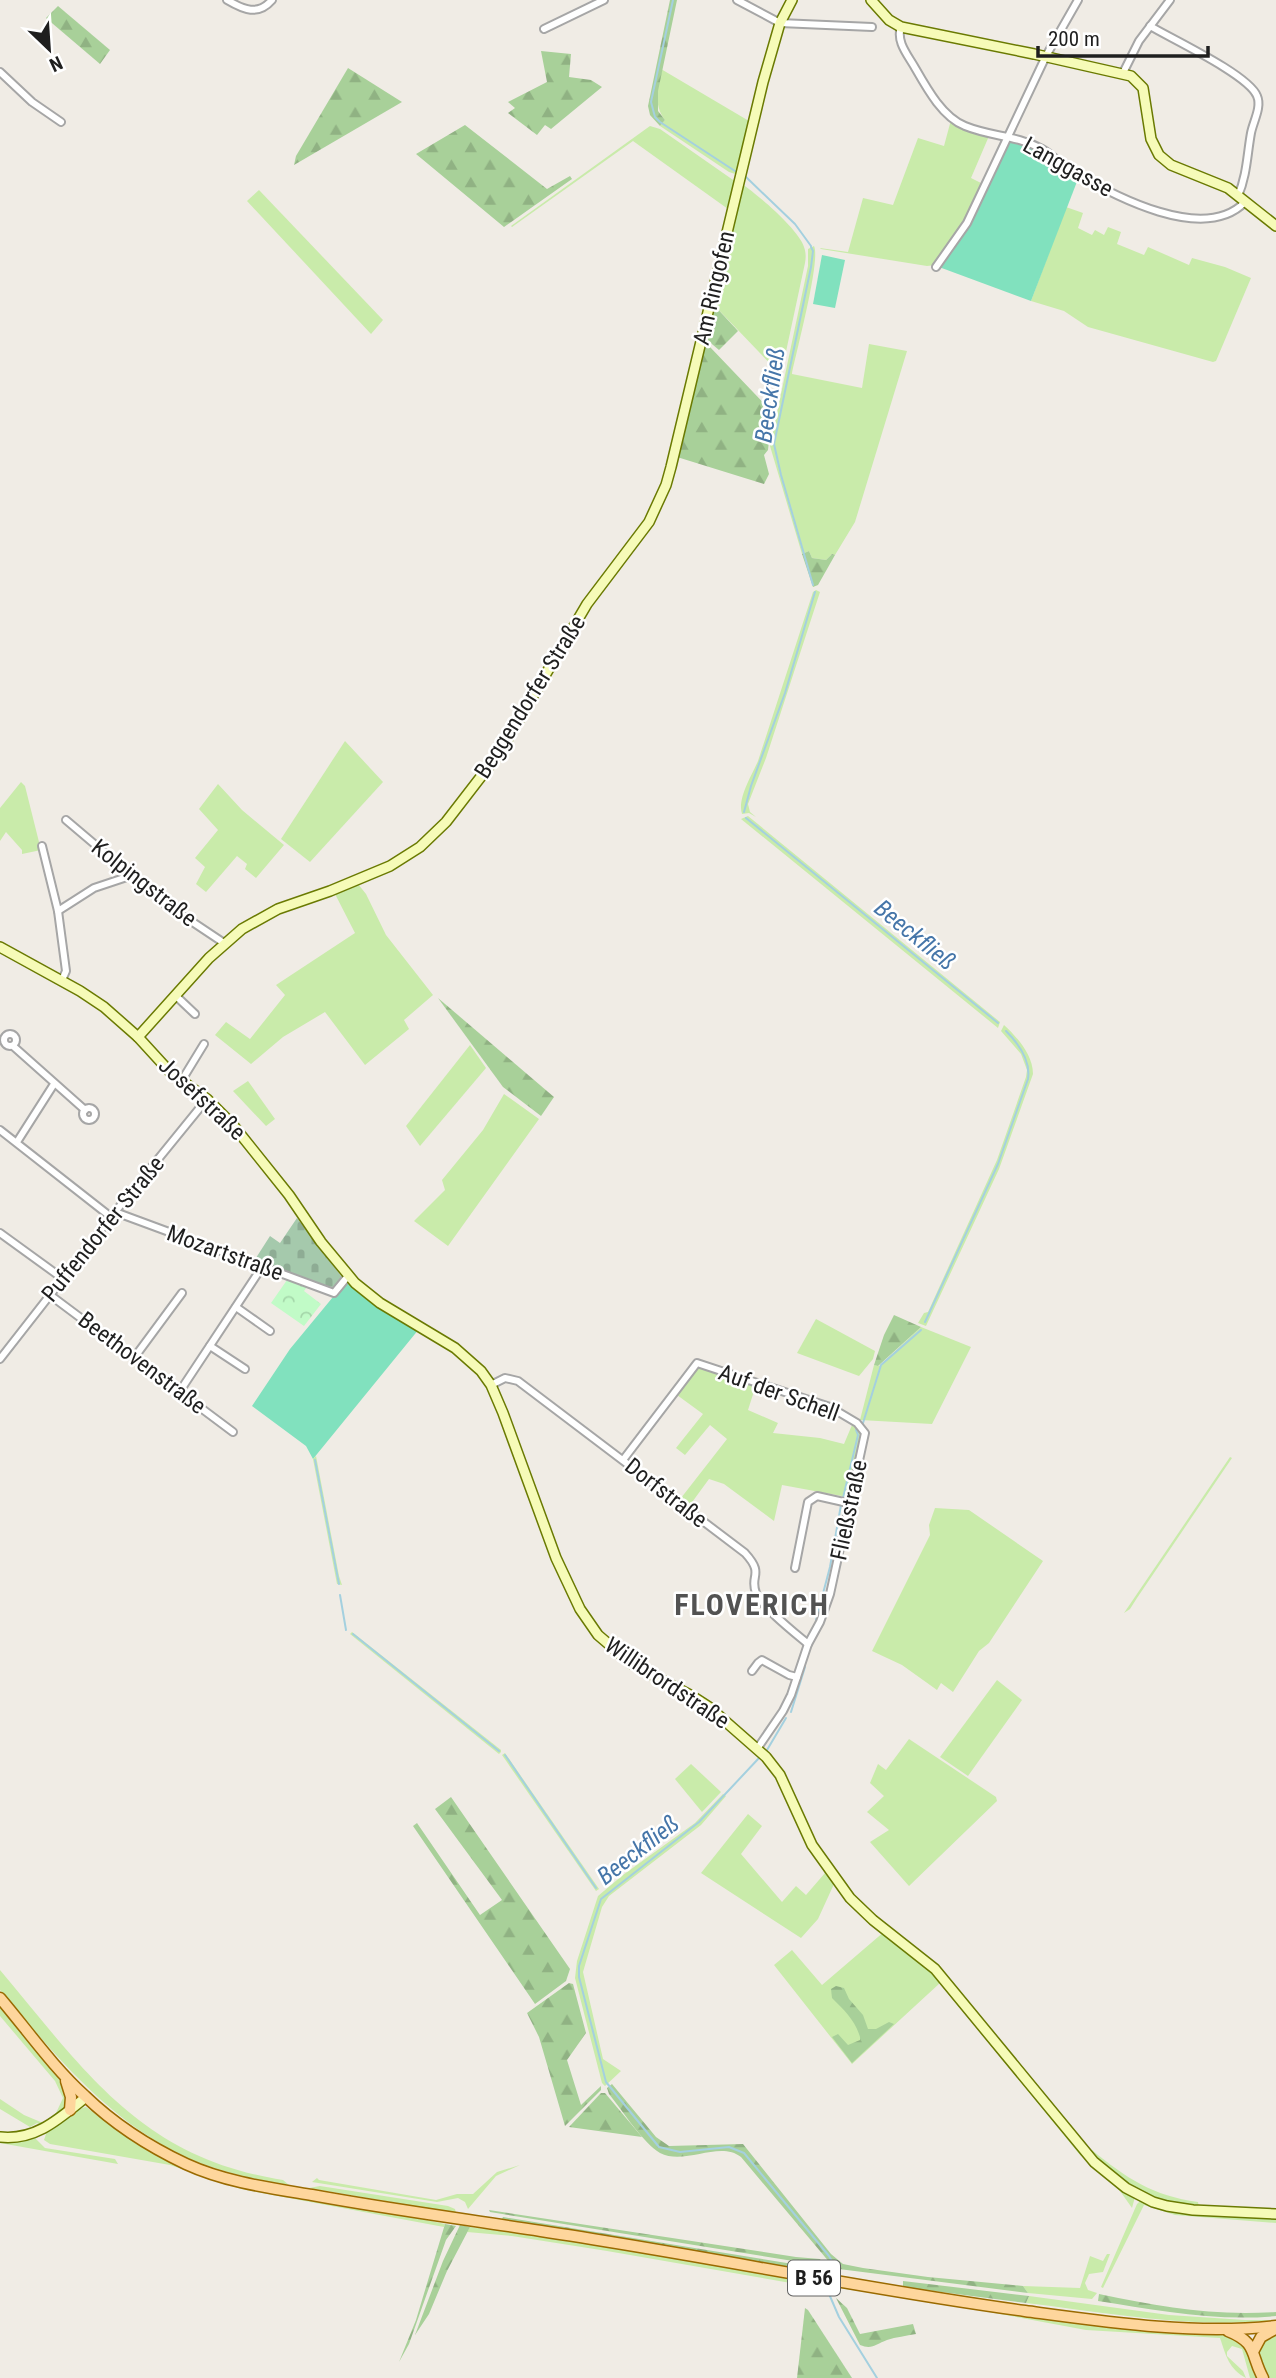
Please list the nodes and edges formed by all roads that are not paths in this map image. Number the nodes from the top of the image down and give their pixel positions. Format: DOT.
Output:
graph roads {
  1 [pos="227,0"];
  2 [pos="272,0"];
  3 [pos="604,0"];
  4 [pos="737,0"];
  5 [pos="792,0"];
  6 [pos="871,0"];
  7 [pos="1078,0"];
  8 [pos="1170,0"];
  9 [pos="780,23"];
  10 [pos="1150,26"];
  11 [pos="872,27"];
  12 [pos="901,27"];
  13 [pos="544,29"];
  14 [pos="1046,56"];
  15 [pos="0,72"];
  16 [pos="1123,74"];
  17 [pos="61,122"];
  18 [pos="1009,136"];
  19 [pos="1242,199"];
  20 [pos="1276,226"];
  21 [pos="936,267"];
  22 [pos="632,545"];
  23 [pos="66,820"];
  24 [pos="42,846"];
  25 [pos="130,876"];
  26 [pos="58,911"];
  27 [pos="224,943"];
  28 [pos="0,947"];
  29 [pos="62,980"];
  30 [pos="176,996"];
  31 [pos="195,1014"];
  32 [pos="138,1037"];
  33 [pos="204,1044"];
  34 [pos="13,1046"];
  35 [pos="182,1080"];
  36 [pos="54,1084"];
  37 [pos="207,1100"];
  38 [pos="85,1110"];
  39 [pos="0,1130"];
  40 [pos="17,1142"];
  41 [pos="113,1215"];
  42 [pos="0,1233"];
  43 [pos="262,1267"];
  44 [pos="348,1276"];
  45 [pos="62,1278"];
  46 [pos="182,1293"];
  47 [pos="50,1295"];
  48 [pos="236,1307"];
  49 [pos="401,1315"];
  50 [pos="270,1331"];
  51 [pos="210,1346"];
  52 [pos="134,1358"];
  53 [pos="0,1359"];
  54 [pos="245,1369"];
  55 [pos="491,1385"];
  56 [pos="180,1391"];
  57 [pos="857,1423"];
  58 [pos="233,1432"];
  59 [pos="623,1460"];
  60 [pos="848,1503"];
  61 [pos="795,1568"];
  62 [pos="808,1644"];
  63 [pos="752,1671"];
  64 [pos="797,1677"];
  65 [pos="757,1749"];
  66 [pos="0,1998"];
  67 [pos="62,2074"];
  68 [pos="86,2097"];
  69 [pos="69,2110"];
  70 [pos="0,2137"];
  71 [pos="1276,2214"];
  72 [pos="1276,2328"];
  73 [pos="1225,2330"];
  74 [pos="1254,2350"];
  75 [pos="1263,2378"];
  1 -- 2 [label="street"];
  3 -- 13 [label="street"];
  4 -- 9 [label="street"];
  5 -- 9 [label="street, Am Ringofen"];
  6 -- 12 [label="street"];
  7 -- 14 [label="street"];
  8 -- 10 [label="street"];
  9 -- 11 [label="street"];
  9 -- 22 [label="street, Am Ringofen"];
  10 -- 16 [label="street"];
  10 -- 19 [label="street"];
  12 -- 14 [label="street"];
  12 -- 18 [label="street, Langgasse"];
  14 -- 16 [label="street"];
  14 -- 18 [label="street"];
  15 -- 17 [label="street"];
  16 -- 19 [label="street"];
  18 -- 19 [label="street, Langgasse"];
  18 -- 21 [label="street"];
  19 -- 20 [label="street"];
  22 -- 27 [label="street, Beggendorfer Straße"];
  23 -- 25 [label="street, Kolpingstraße"];
  24 -- 26 [label="street"];
  25 -- 26 [label="street"];
  25 -- 27 [label="street, Kolpingstraße"];
  26 -- 29 [label="street"];
  27 -- 30 [label="street, Beggendorfer Straße"];
  28 -- 29 [label="street, Josefstraße"];
  29 -- 32 [label="street, Josefstraße"];
  30 -- 31 [label="street"];
  30 -- 32 [label="street, Beggendorfer Straße"];
  32 -- 35 [label="street, Josefstraße"];
  33 -- 35 [label="street"];
  34 -- 36 [label="street"];
  35 -- 37 [label="street, Josefstraße"];
  36 -- 38 [label="street"];
  36 -- 40 [label="street"];
  37 -- 41 [label="street, Puffendorfer Straße"];
  37 -- 44 [label="street, Josefstraße"];
  39 -- 40 [label="street, Mozartstraße"];
  40 -- 41 [label="street, Mozartstraße"];
  41 -- 43 [label="street, Mozartstraße"];
  41 -- 45 [label="street, Puffendorfer Straße"];
  42 -- 45 [label="street"];
  43 -- 44 [label="street, Mozartstraße"];
  43 -- 48 [label="street"];
  44 -- 49 [label="street, Josefstraße"];
  45 -- 47 [label="street, Puffendorfer Straße"];
  46 -- 52 [label="street"];
  47 -- 52 [label="street, Beethovenstraße"];
  47 -- 53 [label="street, Puffendorfer Straße"];
  48 -- 50 [label="street"];
  48 -- 51 [label="street"];
  49 -- 55 [label="street, Willibrordstraße"];
  51 -- 54 [label="street"];
  51 -- 56 [label="street"];
  52 -- 56 [label="street, Beethovenstraße"];
  55 -- 59 [label="street, Dorfstraße"];
  55 -- 65 [label="street, Willibrordstraße"];
  56 -- 58 [label="street, Beethovenstraße"];
  57 -- 59 [label="street, Auf der Schell"];
  57 -- 60 [label="street, Fließstraße"];
  59 -- 62 [label="street, Dorfstraße"];
  60 -- 61 [label="street"];
  60 -- 62 [label="street, Fließstraße"];
  62 -- 64 [label="street, Fließstraße"];
  63 -- 64 [label="street"];
  64 -- 65 [label="street, Fließstraße"];
  65 -- 71 [label="street, Willibrordstraße"];
  66 -- 67 [label="main road, B 56"];
  67 -- 68 [label="main road, B 56"];
  67 -- 69 [label="main road"];
  68 -- 69 [label="street"];
  68 -- 73 [label="main road, B 56"];
  69 -- 70 [label="street"];
  72 -- 73 [label="main road, B 56"];
  72 -- 74 [label="main road, B 56"];
  73 -- 74 [label="main road, B 56"];
  74 -- 75 [label="main road"];
}
